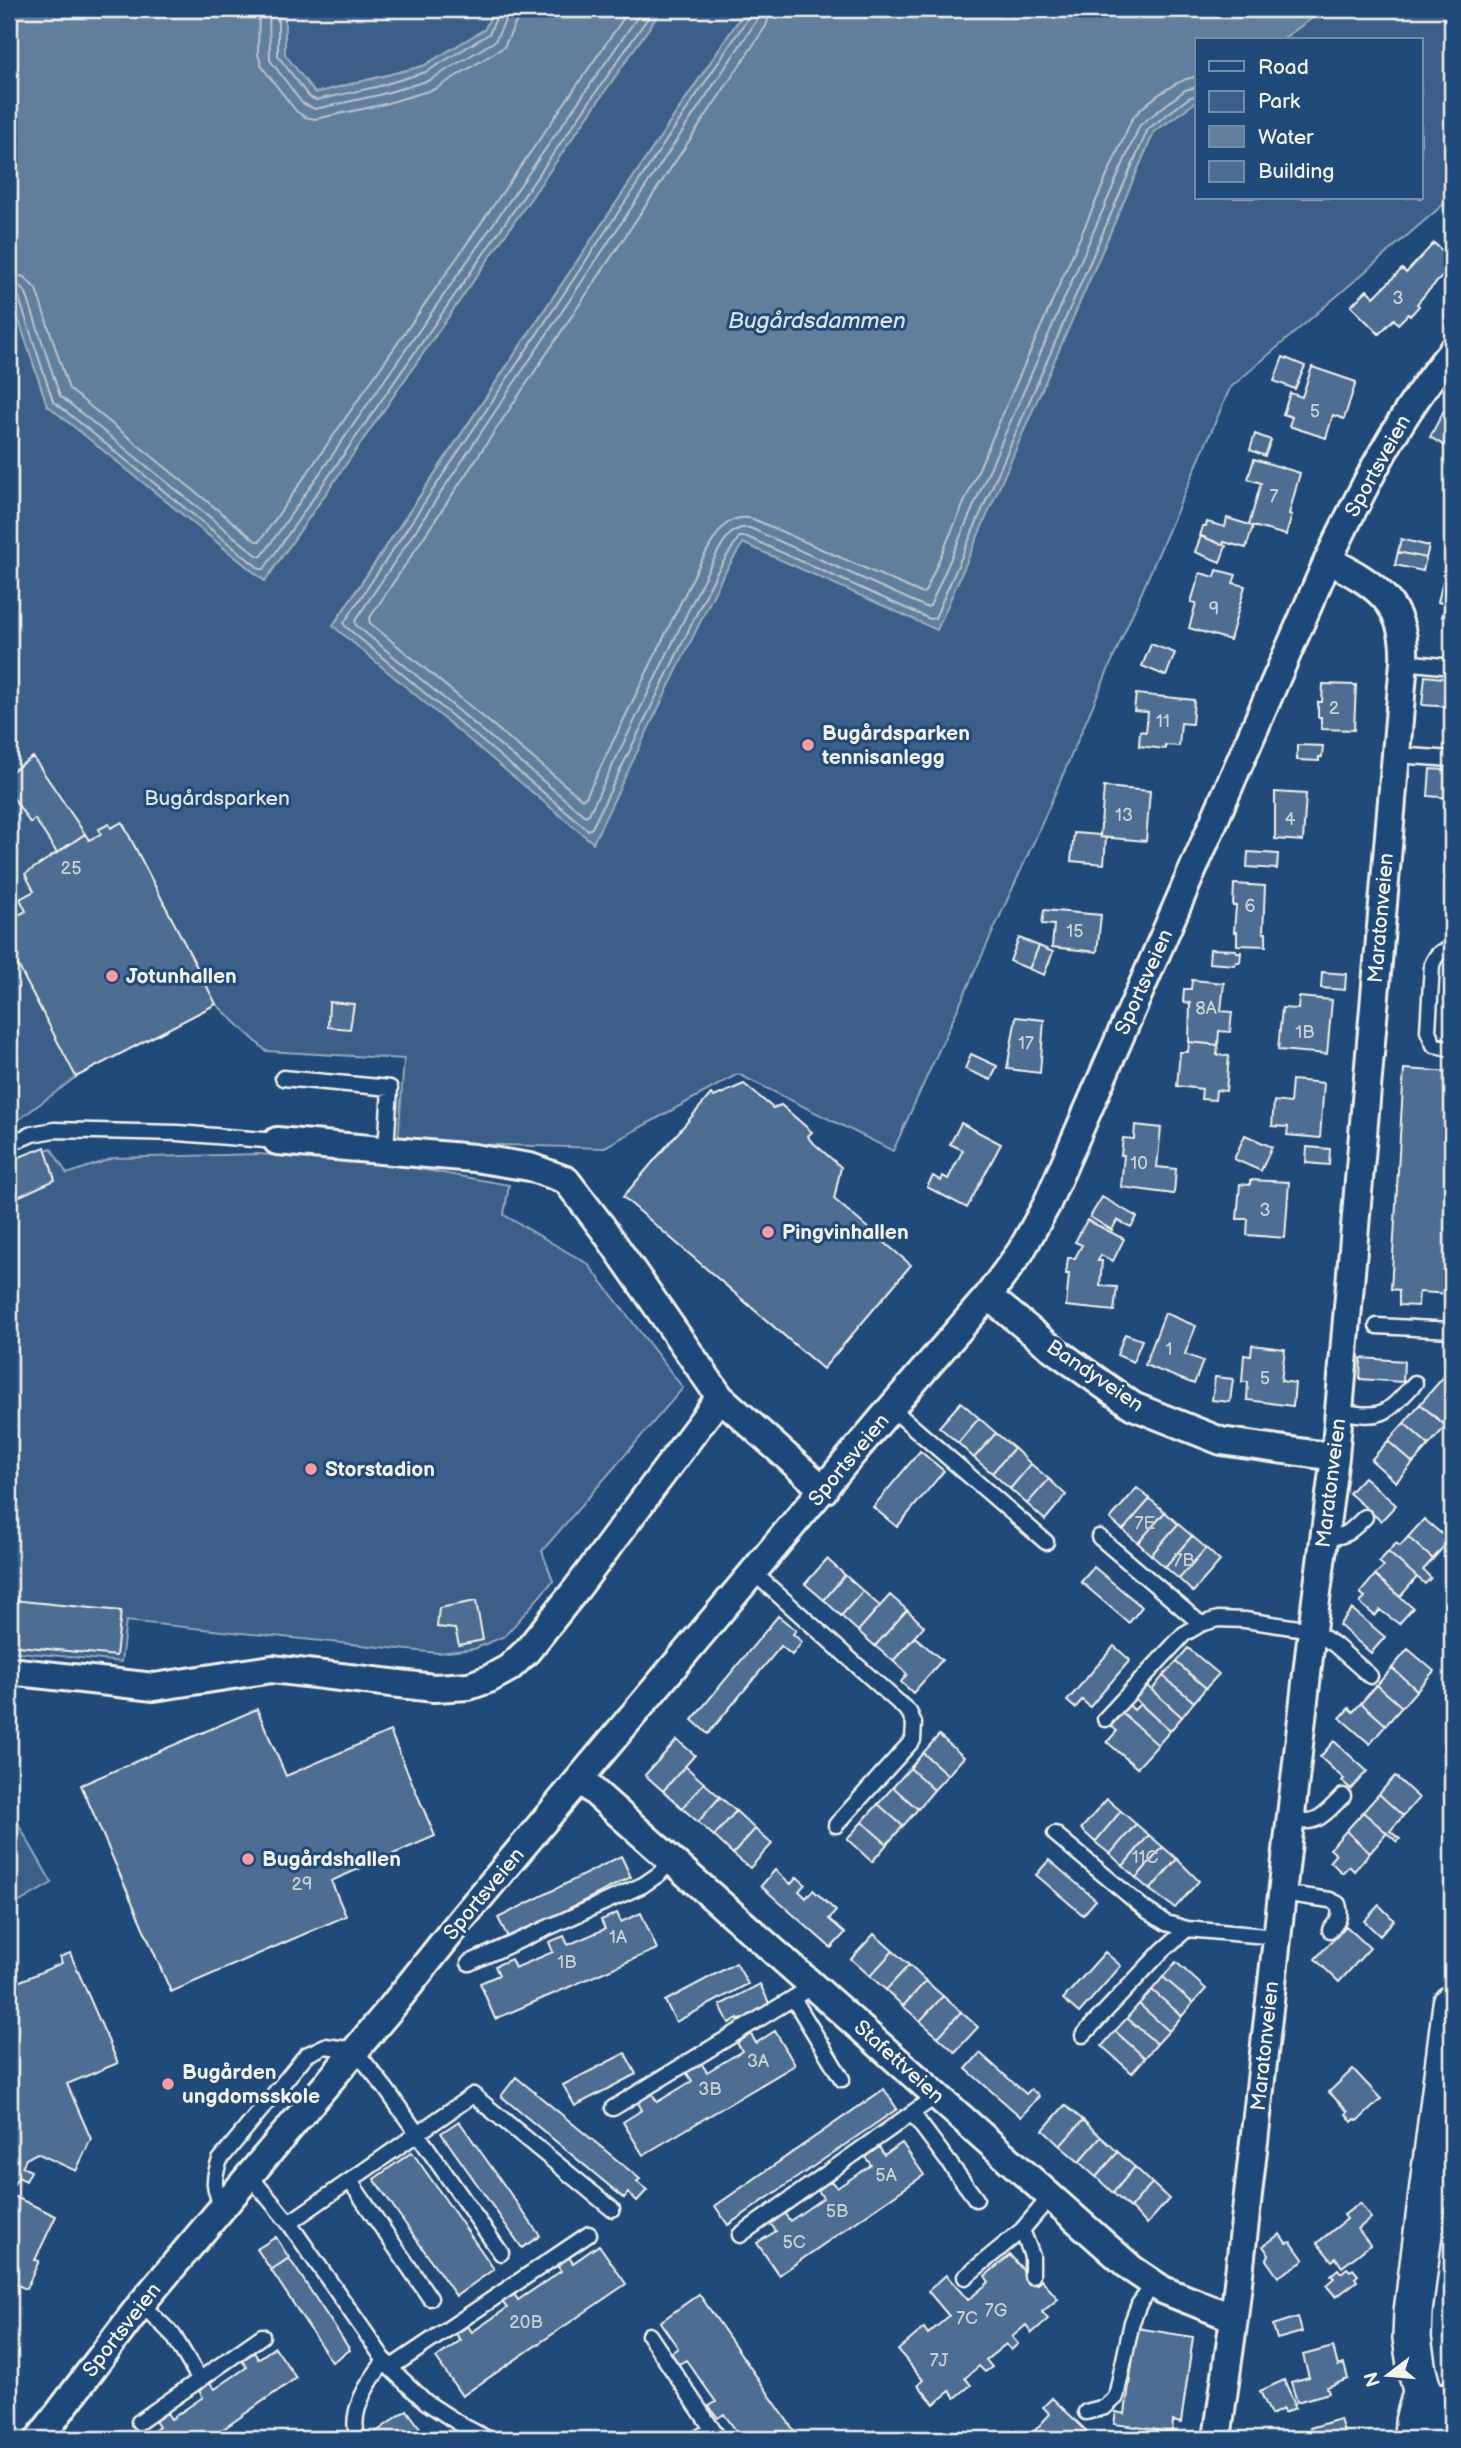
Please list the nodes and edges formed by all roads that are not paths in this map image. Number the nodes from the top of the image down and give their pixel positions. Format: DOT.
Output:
graph roads {
  1 [pos="1452,351"];
  2 [pos="1328,560"];
  3 [pos="1404,662"];
  4 [pos="1452,667"];
  5 [pos="1396,755"];
  6 [pos="1452,759"];
  7 [pos="1452,951"];
  8 [pos="1452,1049"];
  9 [pos="283,1078"];
  10 [pos="278,1141"];
  11 [pos="9,1144"];
  12 [pos="386,1150"];
  13 [pos="989,1296"];
  14 [pos="1377,1326"];
  15 [pos="1452,1330"];
  16 [pos="1415,1383"];
  17 [pos="720,1397"];
  18 [pos="891,1408"];
  19 [pos="1340,1411"];
  20 [pos="1335,1457"];
  21 [pos="824,1490"];
  22 [pos="1365,1517"];
  23 [pos="1324,1536"];
  24 [pos="1099,1537"];
  25 [pos="1046,1542"];
  26 [pos="754,1573"];
  27 [pos="1201,1624"];
  28 [pos="1312,1630"];
  29 [pos="9,1671"];
  30 [pos="1370,1676"];
  31 [pos="1105,1719"];
  32 [pos="581,1780"];
  33 [pos="1343,1796"];
  34 [pos="1290,1818"];
  35 [pos="836,1825"];
  36 [pos="1055,1834"];
  37 [pos="672,1860"];
  38 [pos="1282,1893"];
  39 [pos="1186,1929"];
  40 [pos="1330,1930"];
  41 [pos="1277,1937"];
  42 [pos="469,1963"];
  43 [pos="803,1992"];
  44 [pos="1452,2004"];
  45 [pos="1083,2035"];
  46 [pos="355,2050"];
  47 [pos="842,2079"];
  48 [pos="936,2096"];
  49 [pos="613,2108"];
  50 [pos="912,2113"];
  51 [pos="418,2133"];
  52 [pos="250,2176"];
  53 [pos="350,2181"];
  54 [pos="1051,2197"];
  55 [pos="976,2199"];
  56 [pos="222,2208"];
  57 [pos="612,2209"];
  58 [pos="289,2223"];
  59 [pos="1022,2230"];
  60 [pos="589,2234"];
  61 [pos="740,2235"];
  62 [pos="501,2253"];
  63 [pos="1032,2276"];
  64 [pos="965,2277"];
  65 [pos="1154,2284"];
  66 [pos="430,2298"];
  67 [pos="141,2304"];
  68 [pos="1234,2318"];
  69 [pos="649,2335"];
  70 [pos="262,2336"];
  71 [pos="388,2365"];
  72 [pos="200,2380"];
  73 [pos="1431,2402"];
  74 [pos="1086,2413"];
  75 [pos="139,2422"];
  76 [pos="715,2434"];
  77 [pos="39,2439"];
  78 [pos="358,2439"];
  79 [pos="488,2439"];
  80 [pos="697,2439"];
  81 [pos="1217,2439"];
  82 [pos="1401,2439"];
  1 -- 2 [label="street, Sportsveien"];
  2 -- 3 [label="street, Maratonveien"];
  2 -- 13 [label="street, Sportsveien"];
  3 -- 4 [label="lane"];
  3 -- 5 [label="street, Maratonveien"];
  5 -- 6 [label="lane"];
  5 -- 19 [label="street, Maratonveien"];
  7 -- 8 [label="lane"];
  9 -- 12 [label="lane"];
  10 -- 11 [label="lane"];
  10 -- 12 [label="street"];
  12 -- 17 [label="street"];
  13 -- 18 [label="street, Sportsveien"];
  13 -- 20 [label="street, Bandyveien"];
  14 -- 15 [label="lane"];
  16 -- 19 [label="lane"];
  17 -- 21 [label="street"];
  17 -- 29 [label="street"];
  18 -- 21 [label="street, Sportsveien"];
  18 -- 25 [label="lane"];
  19 -- 20 [label="street, Maratonveien"];
  20 -- 23 [label="street, Maratonveien"];
  21 -- 26 [label="street, Sportsveien"];
  22 -- 23 [label="lane"];
  23 -- 28 [label="street, Maratonveien"];
  24 -- 27 [label="lane"];
  26 -- 32 [label="street, Sportsveien"];
  26 -- 35 [label="lane"];
  27 -- 28 [label="lane"];
  27 -- 31 [label="lane"];
  28 -- 30 [label="lane"];
  28 -- 34 [label="street, Maratonveien"];
  32 -- 37 [label="street, Stafettveien"];
  32 -- 46 [label="street, Sportsveien"];
  33 -- 34 [label="lane"];
  34 -- 38 [label="street, Maratonveien"];
  36 -- 39 [label="lane"];
  37 -- 42 [label="lane"];
  37 -- 43 [label="street, Stafettveien"];
  38 -- 40 [label="lane"];
  38 -- 41 [label="street, Maratonveien"];
  39 -- 41 [label="lane"];
  39 -- 45 [label="lane"];
  41 -- 68 [label="street, Maratonveien"];
  43 -- 47 [label="lane"];
  43 -- 48 [label="street, Stafettveien"];
  43 -- 49 [label="lane"];
  44 -- 73 [label="main road"];
  46 -- 51 [label="lane"];
  46 -- 52 [label="street, Sportsveien"];
  46 -- 56 [label="lane"];
  48 -- 50 [label="lane"];
  48 -- 54 [label="street, Stafettveien"];
  50 -- 55 [label="lane"];
  50 -- 61 [label="lane"];
  51 -- 53 [label="lane"];
  51 -- 57 [label="lane"];
  51 -- 62 [label="lane"];
  52 -- 56 [label="street, Sportsveien"];
  52 -- 58 [label="lane"];
  53 -- 58 [label="lane"];
  53 -- 66 [label="lane"];
  54 -- 59 [label="lane"];
  54 -- 65 [label="street, Stafettveien"];
  56 -- 67 [label="street, Sportsveien"];
  58 -- 71 [label="lane"];
  59 -- 63 [label="lane"];
  59 -- 64 [label="lane"];
  60 -- 71 [label="lane"];
  65 -- 68 [label="street, Stafettveien"];
  65 -- 74 [label="lane"];
  67 -- 72 [label="lane"];
  67 -- 77 [label="street, Sportsveien"];
  68 -- 81 [label="street, Maratonveien"];
  69 -- 76 [label="lane"];
  70 -- 72 [label="lane"];
  71 -- 78 [label="lane"];
  71 -- 79 [label="lane"];
  72 -- 75 [label="lane"];
  73 -- 82 [label="lane"];
  76 -- 80 [label="lane"];
}
